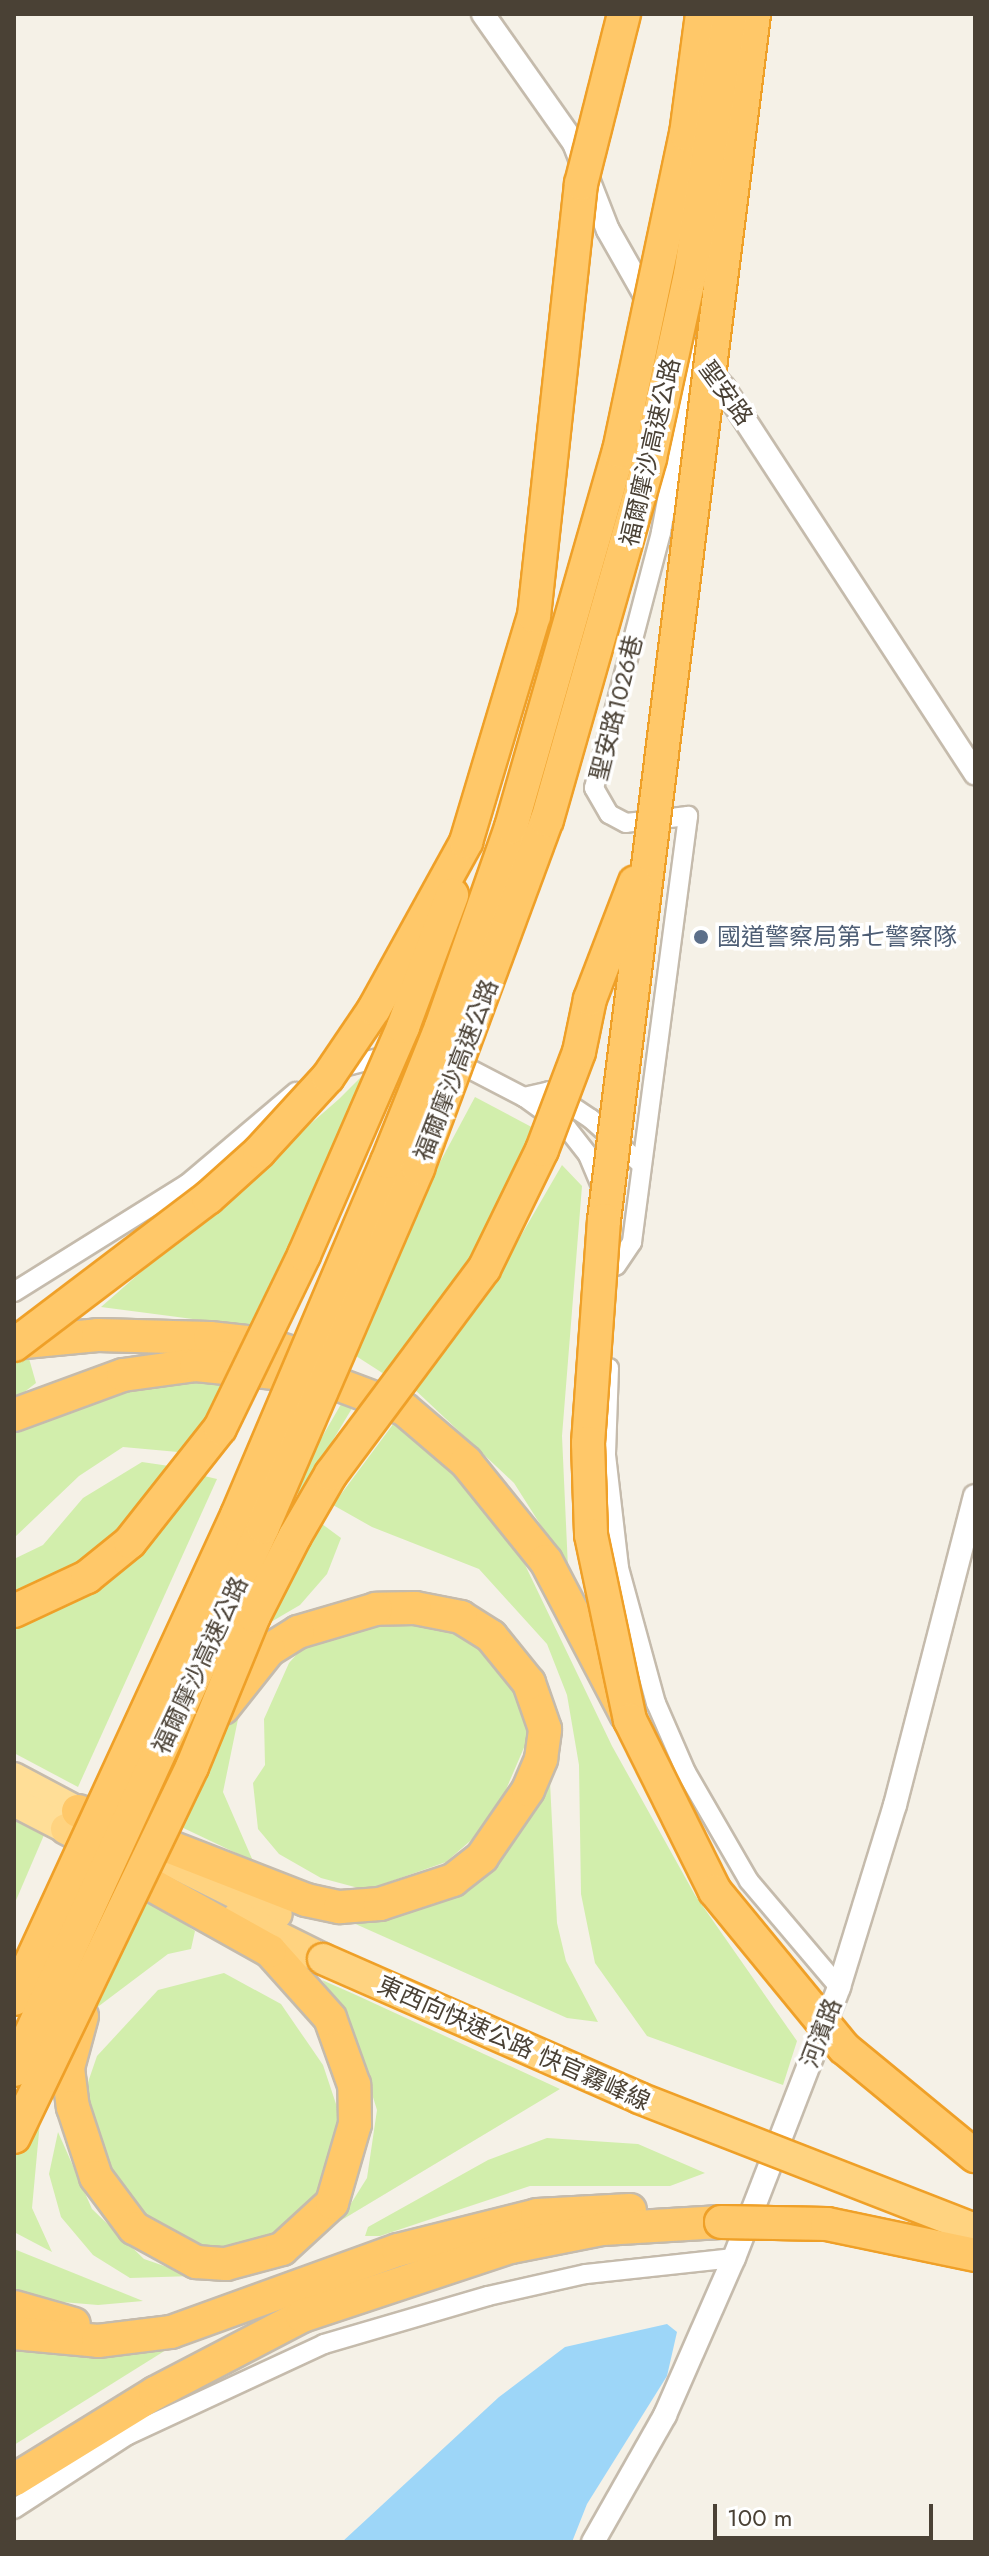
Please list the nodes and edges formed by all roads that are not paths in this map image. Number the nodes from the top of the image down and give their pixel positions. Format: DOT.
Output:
graph roads {
  1 [pos="483,14"];
  2 [pos="624,14"];
  3 [pos="702,14"];
  4 [pos="730,14"];
  5 [pos="754,14"];
  6 [pos="695,351"];
  7 [pos="975,773"];
  8 [pos="466,842"];
  9 [pos="647,858"];
  10 [pos="524,1097"];
  11 [pos="641,1164"];
  12 [pos="616,1266"];
  13 [pos="14,1292"];
  14 [pos="14,1344"];
  15 [pos="404,1409"];
  16 [pos="16,1414"];
  17 [pos="975,1496"];
  18 [pos="14,1611"];
  19 [pos="630,1720"];
  20 [pos="192,1767"];
  21 [pos="14,1777"];
  22 [pos="14,1802"];
  23 [pos="72,1820"];
  24 [pos="107,1948"];
  25 [pos="326,1949"];
  26 [pos="839,1987"];
  27 [pos="14,1999"];
  28 [pos="14,2070"];
  29 [pos="14,2137"];
  30 [pos="975,2156"];
  31 [pos="975,2210"];
  32 [pos="721,2222"];
  33 [pos="975,2229"];
  34 [pos="975,2255"];
  35 [pos="734,2258"];
  36 [pos="14,2307"];
  37 [pos="14,2333"];
  38 [pos="132,2338"];
  39 [pos="14,2480"];
  40 [pos="14,2509"];
  41 [pos="593,2542"];
  1 -- 6 [label="street, 聖安路"];
  2 -- 8 [label="highway, bridge"];
  3 -- 27 [label="highway, 福爾摩沙高速公路, bridge"];
  4 -- 28 [label="highway, 福爾摩沙高速公路, bridge"];
  5 -- 9 [label="highway, bridge"];
  6 -- 7 [label="street, 聖安路"];
  6 -- 11 [label="street, 聖安路1026巷"];
  8 -- 14 [label="highway, bridge"];
  8 -- 18 [label="highway, bridge"];
  9 -- 19 [label="highway, bridge"];
  9 -- 20 [label="highway, bridge"];
  10 -- 11 [label="street"];
  10 -- 12 [label="street"];
  10 -- 13 [label="street"];
  11 -- 12 [label="street, 聖安路1026巷"];
  12 -- 26 [label="street"];
  14 -- 15 [label="highway"];
  15 -- 16 [label="highway"];
  15 -- 19 [label="highway, bridge"];
  17 -- 26 [label="street, 河濱路"];
  19 -- 30 [label="highway, bridge"];
  20 -- 23 [label="highway, bridge"];
  20 -- 24 [label="highway, bridge"];
  21 -- 23 [label="main road"];
  22 -- 23 [label="main road"];
  23 -- 24 [label="highway, bridge"];
  23 -- 25 [label="highway, 東西向快速公路 快官霧峰線"];
  24 -- 29 [label="highway, bridge"];
  25 -- 31 [label="highway, 東西向快速公路 快官霧峰線"];
  25 -- 33 [label="highway, 東西向快速公路 快官霧峰線, bridge"];
  26 -- 35 [label="street, 河濱路"];
  32 -- 34 [label="highway, bridge"];
  32 -- 38 [label="highway"];
  32 -- 39 [label="highway"];
  35 -- 40 [label="street"];
  35 -- 41 [label="street, 河濱路"];
  36 -- 38 [label="highway"];
  37 -- 38 [label="highway"];
}
